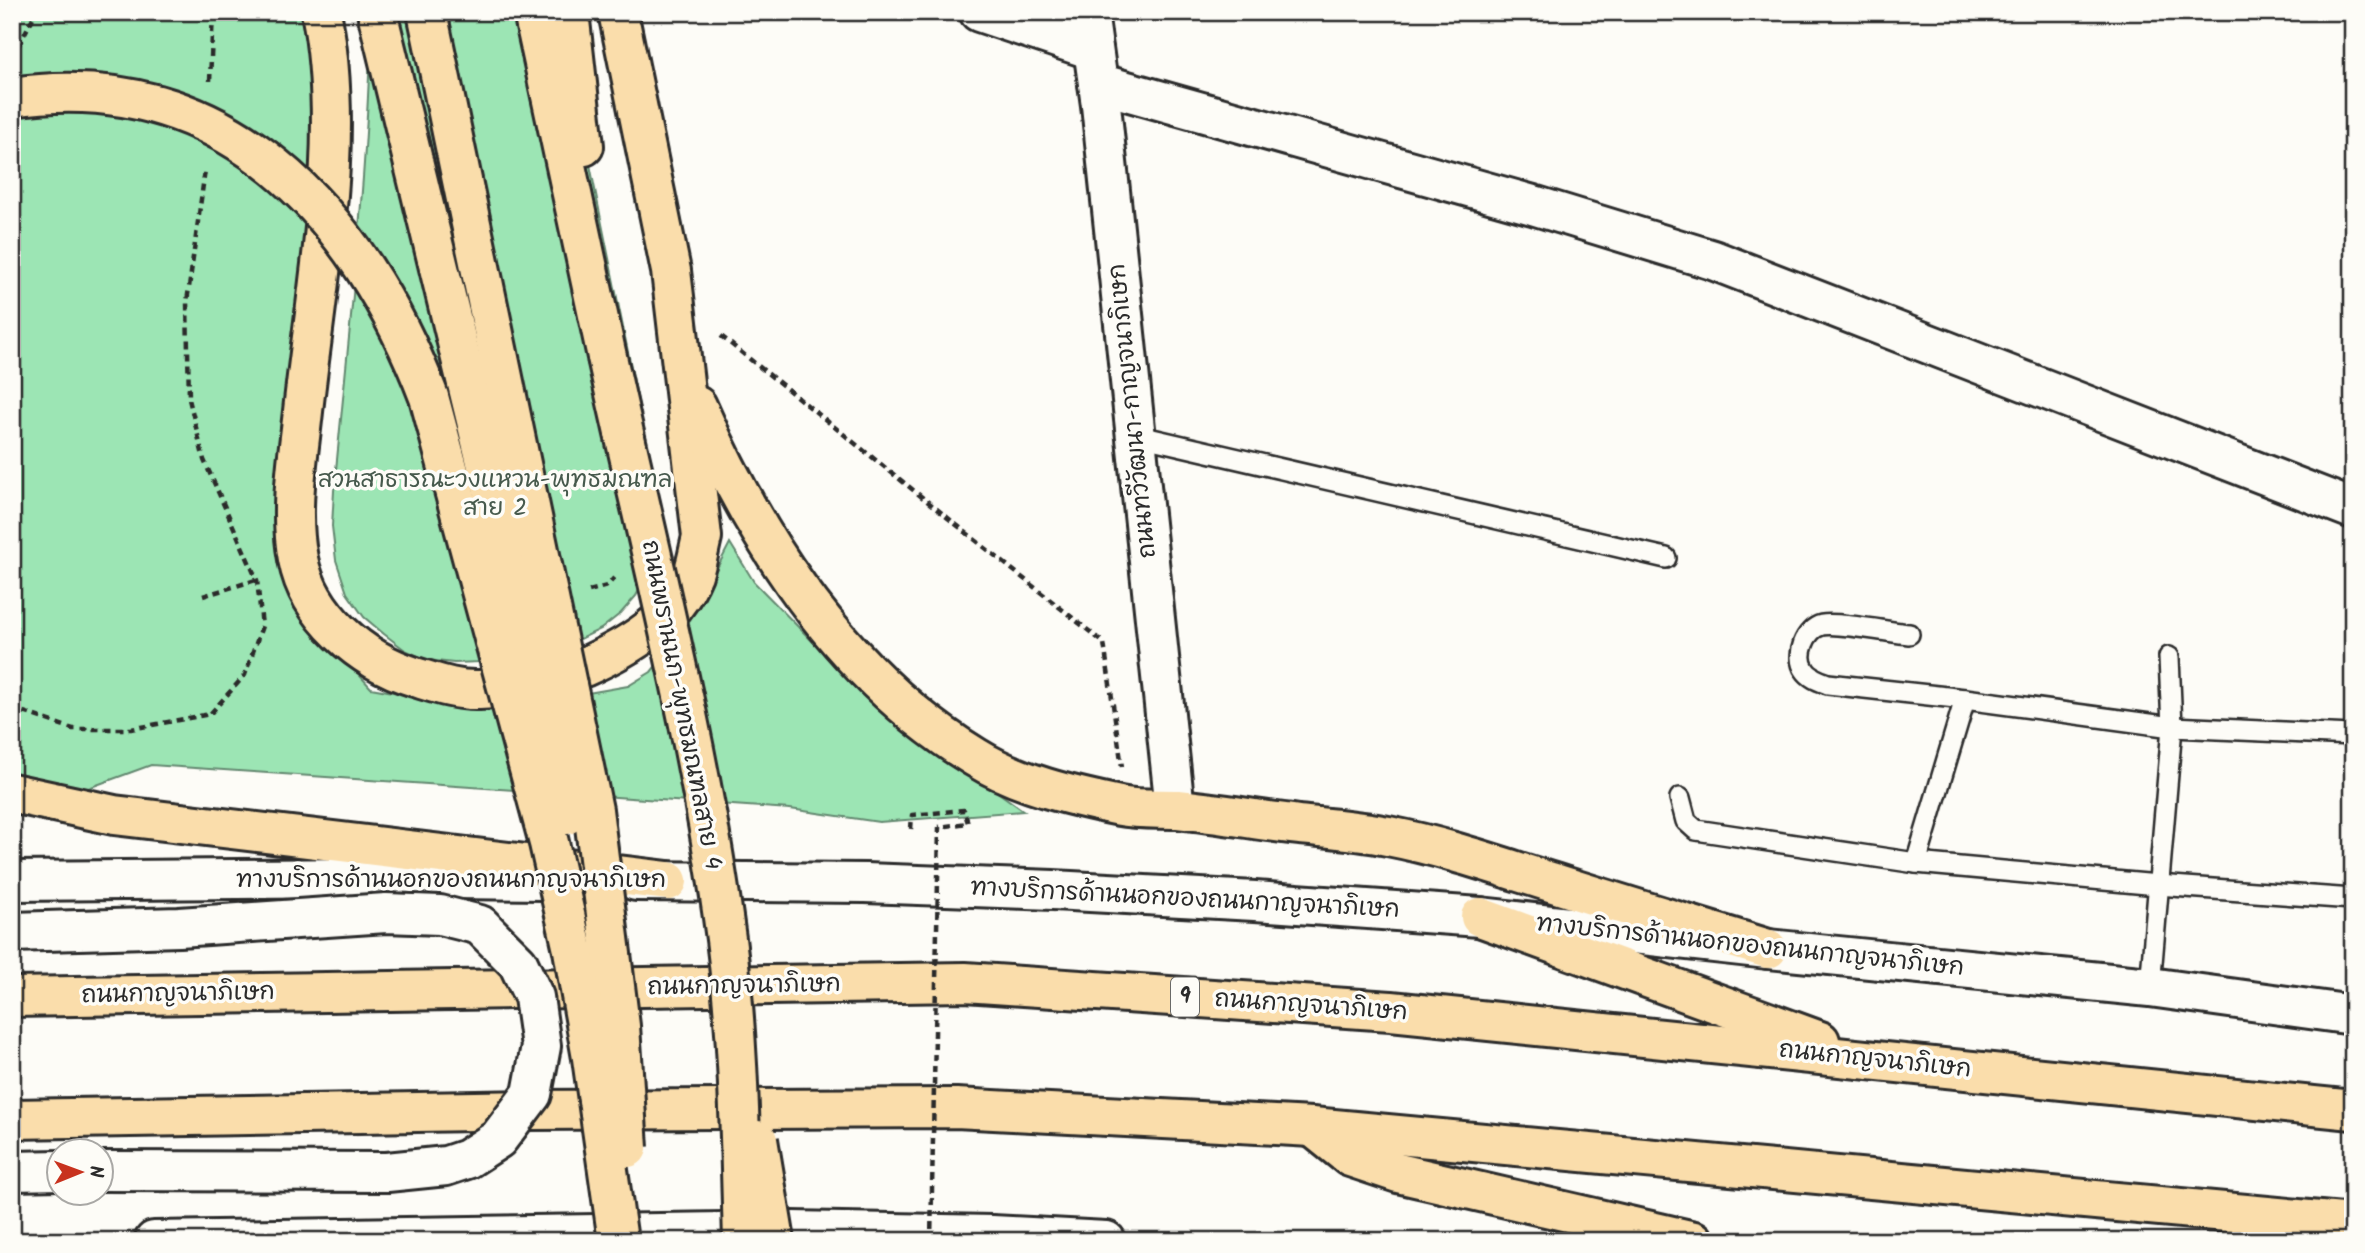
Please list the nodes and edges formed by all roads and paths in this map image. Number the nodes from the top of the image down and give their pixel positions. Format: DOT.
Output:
graph roads {
  1 [pos="36,12"];
  2 [pos="213,12"];
  3 [pos="321,12"];
  4 [pos="377,12"];
  5 [pos="427,12"];
  6 [pos="533,12"];
  7 [pos="569,12"];
  8 [pos="618,12"];
  9 [pos="979,12"];
  10 [pos="1088,12"];
  11 [pos="12,56"];
  12 [pos="1096,66"];
  13 [pos="209,90"];
  14 [pos="12,97"];
  15 [pos="206,168"];
  16 [pos="721,336"];
  17 [pos="607,357"];
  18 [pos="681,369"];
  19 [pos="1135,435"];
  20 [pos="2353,509"];
  21 [pos="1666,558"];
  22 [pos="300,566"];
  23 [pos="621,570"];
  24 [pos="257,580"];
  25 [pos="583,593"];
  26 [pos="203,596"];
  27 [pos="1909,634"];
  28 [pos="2169,657"];
  29 [pos="1965,699"];
  30 [pos="12,708"];
  31 [pos="2172,727"];
  32 [pos="2353,735"];
  33 [pos="1122,772"];
  34 [pos="12,793"];
  35 [pos="1680,798"];
  36 [pos="1175,809"];
  37 [pos="911,829"];
  38 [pos="1916,863"];
  39 [pos="12,881"];
  40 [pos="668,881"];
  41 [pos="2158,885"];
  42 [pos="2353,899"];
  43 [pos="1480,917"];
  44 [pos="12,932"];
  45 [pos="1768,949"];
  46 [pos="2150,987"];
  47 [pos="12,997"];
  48 [pos="2353,1014"];
  49 [pos="735,1025"];
  50 [pos="592,1058"];
  51 [pos="1872,1060"];
  52 [pos="2353,1110"];
  53 [pos="12,1119"];
  54 [pos="1312,1127"];
  55 [pos="46,1170"];
  56 [pos="12,1171"];
  57 [pos="116,1171"];
  58 [pos="2353,1224"];
  59 [pos="154,1241"];
  60 [pos="618,1241"];
  61 [pos="630,1241"];
  62 [pos="743,1241"];
  63 [pos="775,1241"];
  64 [pos="931,1241"];
  65 [pos="1106,1241"];
  66 [pos="1694,1241"];
  1 -- 11 [label="path"];
  2 -- 13 [label="path"];
  3 -- 22 [label="main road"];
  4 -- 50 [label="main road, bridge"];
  5 -- 61 [label="main road, bridge"];
  6 -- 17 [label="main road, ถนนพรานนก-พุทธมณฑลสาย 4"];
  7 -- 17 [label="main road"];
  8 -- 18 [label="main road"];
  9 -- 12 [label="main road"];
  10 -- 12 [label="main road, ถนนทวีวัฒนา-กาญจนาภิเษก"];
  12 -- 19 [label="main road, ถนนทวีวัฒนา-กาญจนาภิเษก"];
  12 -- 20 [label="main road"];
  14 -- 50 [label="main road, bridge"];
  15 -- 24 [label="path"];
  16 -- 33 [label="path"];
  17 -- 49 [label="main road, ถนนพรานนก-พุทธมณฑลสาย 4, bridge"];
  18 -- 22 [label="main road"];
  18 -- 36 [label="main road"];
  19 -- 21 [label="lane"];
  19 -- 36 [label="main road, ถนนทวีวัฒนา-กาญจนาภิเษก"];
  22 -- 24 [label="path"];
  23 -- 25 [label="path"];
  24 -- 26 [label="path"];
  24 -- 30 [label="path"];
  27 -- 29 [label="lane"];
  28 -- 31 [label="lane"];
  29 -- 31 [label="lane"];
  29 -- 38 [label="lane"];
  31 -- 32 [label="lane"];
  31 -- 41 [label="lane"];
  34 -- 40 [label="main road"];
  35 -- 38 [label="lane"];
  36 -- 45 [label="main road"];
  37 -- 64 [label="path, bridge"];
  38 -- 41 [label="lane"];
  39 -- 40 [label="main road, ทางบริการด้านนอกของถนนกาญจนาภิเษก"];
  40 -- 43 [label="main road, ทางบริการด้านนอกของถนนกาญจนาภิเษก"];
  41 -- 42 [label="lane"];
  41 -- 46 [label="lane"];
  43 -- 45 [label="main road, ทางบริการด้านนอกของถนนกาญจนาภิเษก"];
  43 -- 51 [label="main road"];
  44 -- 57 [label="main road, bridge"];
  45 -- 46 [label="main road, ทางบริการด้านนอกของถนนกาญจนาภิเษก"];
  46 -- 48 [label="main road, ทางบริการด้านนอกของถนนกาญจนาภิเษก"];
  47 -- 51 [label="main road, ถนนกาญจนาภิเษก / 9"];
  49 -- 62 [label="main road, ถนนพรานนก-พุทธมณฑลสาย 4, bridge"];
  49 -- 63 [label="main road, bridge"];
  50 -- 60 [label="main road, bridge"];
  51 -- 52 [label="main road, ถนนกาญจนาภิเษก / 9"];
  53 -- 54 [label="main road"];
  54 -- 58 [label="main road"];
  54 -- 66 [label="main road"];
  55 -- 56 [label="main road"];
  59 -- 65 [label="main road"];
}
